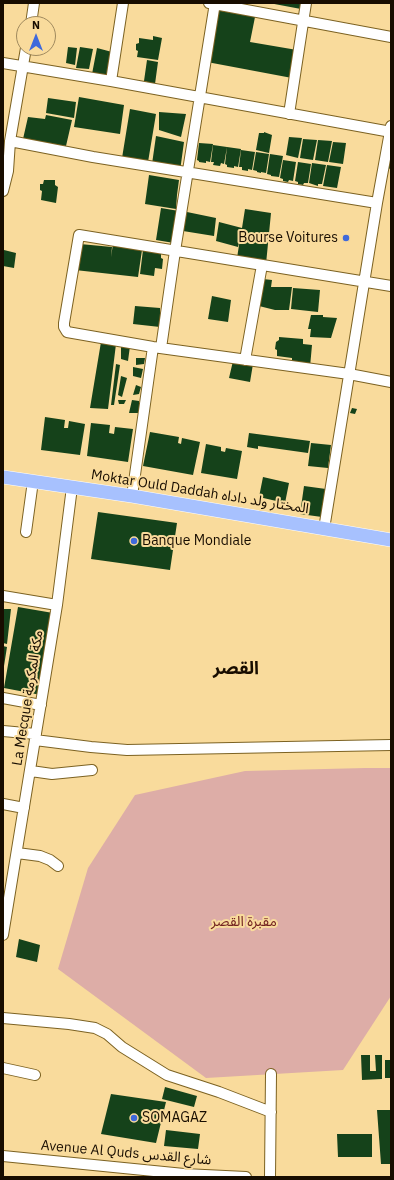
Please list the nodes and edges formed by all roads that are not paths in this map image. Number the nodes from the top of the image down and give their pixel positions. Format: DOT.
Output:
graph roads {
  1 [pos="34,3"];
  2 [pos="123,3"];
  3 [pos="213,3"];
  4 [pos="306,3"];
  5 [pos="32,16"];
  6 [pos="304,21"];
  7 [pos="391,37"];
  8 [pos="25,56"];
  9 [pos="3,63"];
  10 [pos="23,67"];
  11 [pos="112,81"];
  12 [pos="200,98"];
  13 [pos="289,114"];
  14 [pos="391,130"];
  15 [pos="10,141"];
  16 [pos="5,170"];
  17 [pos="188,172"];
  18 [pos="3,191"];
  19 [pos="377,203"];
  20 [pos="175,251"];
  21 [pos="262,265"];
  22 [pos="365,281"];
  23 [pos="391,286"];
  24 [pos="157,347"];
  25 [pos="245,360"];
  26 [pos="349,374"];
  27 [pos="391,382"];
  28 [pos="3,477"];
  29 [pos="33,481"];
  30 [pos="72,487"];
  31 [pos="132,496"];
  32 [pos="324,529"];
  33 [pos="26,532"];
  34 [pos="391,540"];
  35 [pos="3,596"];
  36 [pos="57,605"];
  37 [pos="3,698"];
  38 [pos="41,705"];
  39 [pos="3,731"];
  40 [pos="36,737"];
  41 [pos="391,745"];
  42 [pos="92,770"];
  43 [pos="31,771"];
  44 [pos="3,804"];
  45 [pos="24,808"];
  46 [pos="17,853"];
  47 [pos="58,866"];
  48 [pos="6,904"];
  49 [pos="3,936"];
  50 [pos="3,1018"];
  51 [pos="3,1068"];
  52 [pos="271,1074"];
  53 [pos="35,1075"];
  54 [pos="271,1112"];
  55 [pos="3,1156"];
  56 [pos="246,1177"];
  57 [pos="270,1177"];
  1 -- 5 [label="street"];
  2 -- 11 [label="street"];
  3 -- 6 [label="street"];
  3 -- 12 [label="street"];
  4 -- 6 [label="street"];
  6 -- 7 [label="street"];
  6 -- 13 [label="street"];
  8 -- 10 [label="street"];
  9 -- 10 [label="street"];
  10 -- 11 [label="street"];
  10 -- 15 [label="street"];
  11 -- 12 [label="street"];
  12 -- 13 [label="street"];
  12 -- 17 [label="street"];
  13 -- 14 [label="street"];
  14 -- 19 [label="street"];
  15 -- 16 [label="street"];
  15 -- 17 [label="street"];
  16 -- 18 [label="street"];
  17 -- 19 [label="street"];
  17 -- 20 [label="street"];
  19 -- 22 [label="street"];
  20 -- 21 [label="street"];
  20 -- 24 [label="street"];
  20 -- 24 [label="street"];
  21 -- 22 [label="street"];
  21 -- 25 [label="street"];
  22 -- 23 [label="street"];
  22 -- 26 [label="street"];
  24 -- 25 [label="street"];
  24 -- 31 [label="street"];
  25 -- 26 [label="street"];
  26 -- 27 [label="street"];
  26 -- 32 [label="street"];
  28 -- 29 [label="main road, Moktar Ould Daddah المختار ولد داداه"];
  29 -- 30 [label="main road, Moktar Ould Daddah المختار ولد داداه"];
  29 -- 33 [label="street"];
  30 -- 31 [label="main road, Moktar Ould Daddah المختار ولد داداه"];
  30 -- 36 [label="street, La Mecque مكة المكرمة"];
  31 -- 32 [label="main road, Moktar Ould Daddah المختار ولد داداه"];
  32 -- 34 [label="main road, Moktar Ould Daddah المختار ولد داداه"];
  35 -- 36 [label="street"];
  36 -- 38 [label="street, La Mecque مكة المكرمة"];
  37 -- 38 [label="street"];
  38 -- 40 [label="street, La Mecque مكة المكرمة"];
  39 -- 40 [label="street"];
  40 -- 41 [label="street"];
  40 -- 43 [label="street, La Mecque مكة المكرمة"];
  42 -- 43 [label="street"];
  43 -- 45 [label="street, La Mecque مكة المكرمة"];
  44 -- 45 [label="street"];
  45 -- 46 [label="street, La Mecque مكة المكرمة"];
  46 -- 47 [label="street"];
  46 -- 48 [label="street, La Mecque مكة المكرمة"];
  48 -- 49 [label="street, La Mecque مكة المكرمة"];
  50 -- 54 [label="street"];
  51 -- 53 [label="street"];
  52 -- 54 [label="street"];
  54 -- 57 [label="street"];
  55 -- 56 [label="street, Avenue Al Quds شارع القدس"];
}
